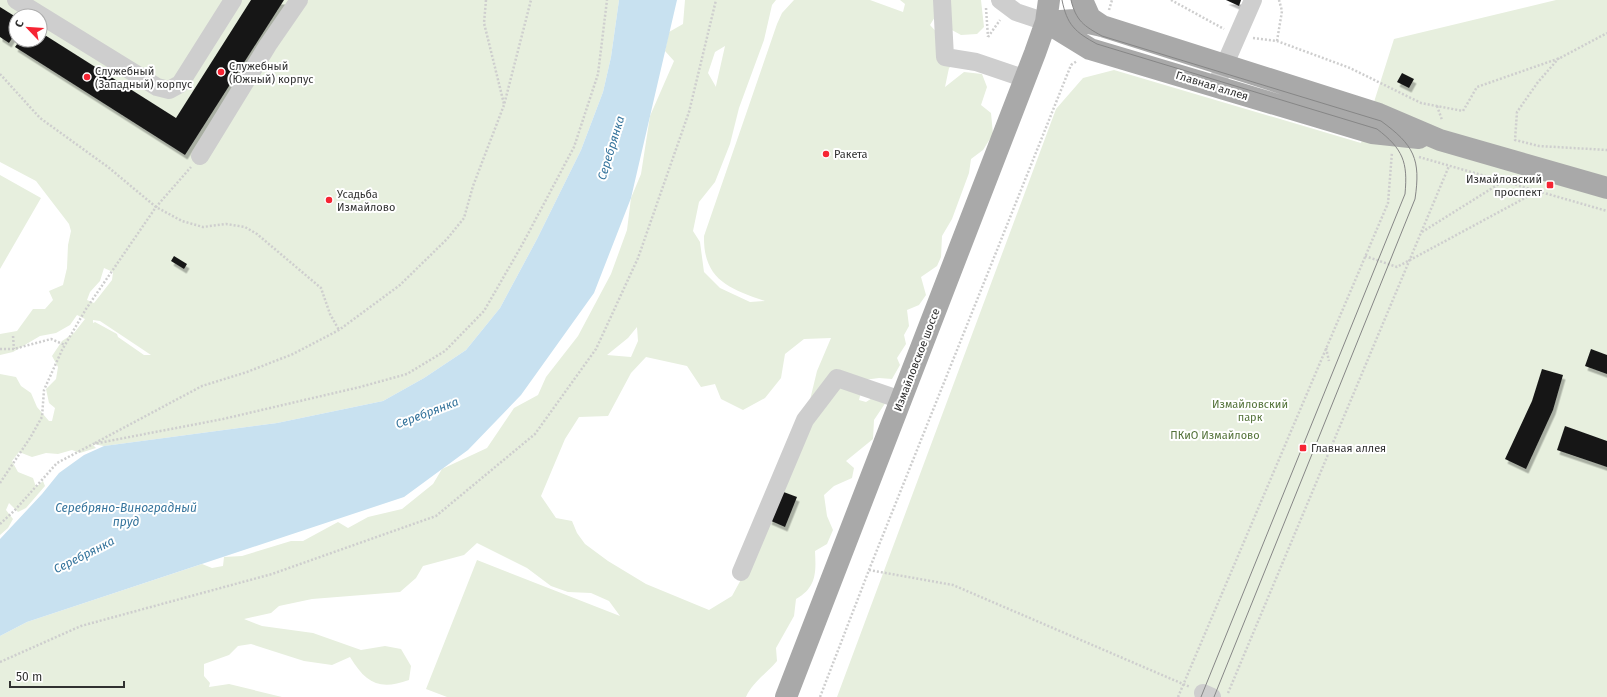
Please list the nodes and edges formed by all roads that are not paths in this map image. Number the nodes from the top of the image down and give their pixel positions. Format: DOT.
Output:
graph roads {
  1 [pos="16,0"];
  2 [pos="234,0"];
  3 [pos="299,0"];
  4 [pos="942,0"];
  5 [pos="1049,0"];
  6 [pos="1062,0"];
  7 [pos="1082,0"];
  8 [pos="1253,0"];
  9 [pos="992,3"];
  10 [pos="1046,22"];
  11 [pos="1102,26"];
  12 [pos="1224,65"];
  13 [pos="1026,79"];
  14 [pos="1215,86"];
  15 [pos="1440,140"];
  16 [pos="200,156"];
  17 [pos="1607,188"];
  18 [pos="901,400"];
  19 [pos="741,572"];
  20 [pos="786,697"];
  1 -- 2 [label="street"];
  3 -- 16 [label="street"];
  4 -- 13 [label="street"];
  5 -- 10 [label="main road"];
  6 -- 10 [label="main road"];
  7 -- 11 [label="main road, Главная аллея"];
  8 -- 12 [label="street"];
  9 -- 10 [label="street"];
  10 -- 11 [label="main road, Главная аллея"];
  10 -- 13 [label="main road, Измайловское шоссе"];
  10 -- 14 [label="main road, Главная аллея"];
  11 -- 12 [label="main road, Главная аллея"];
  12 -- 14 [label="street"];
  12 -- 15 [label="main road, Главная аллея"];
  13 -- 18 [label="main road, Измайловское шоссе"];
  14 -- 15 [label="main road, Главная аллея"];
  15 -- 17 [label="main road, Главная аллея"];
  18 -- 19 [label="street"];
  18 -- 20 [label="main road, Измайловское шоссе"];
}
